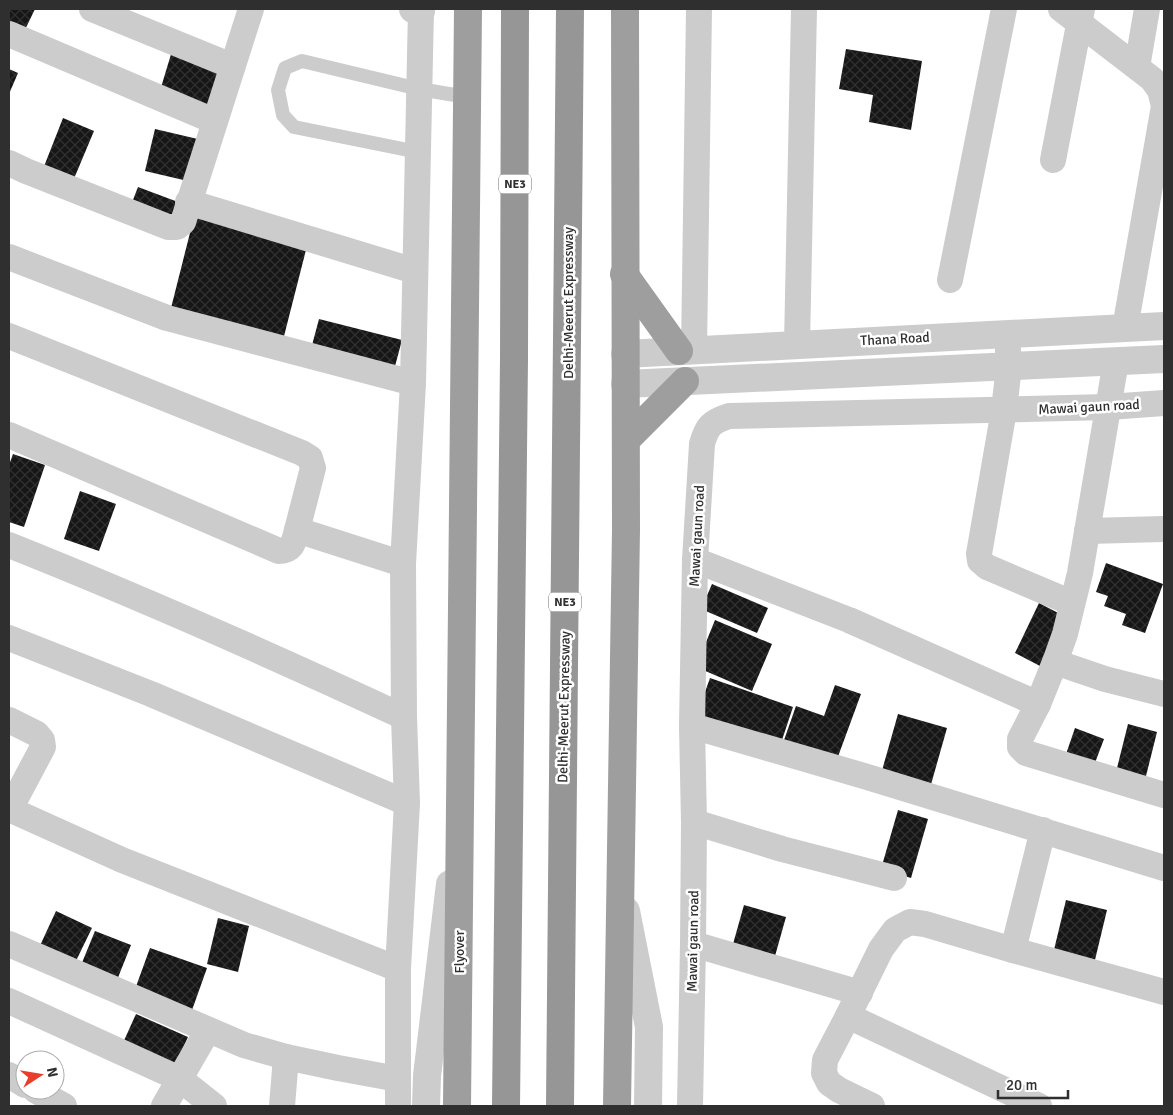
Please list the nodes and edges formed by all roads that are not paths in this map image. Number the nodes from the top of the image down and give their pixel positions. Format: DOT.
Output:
graph roads {
  1 [pos="92,9"];
  2 [pos="251,9"];
  3 [pos="468,9"];
  4 [pos="515,9"];
  5 [pos="570,9"];
  6 [pos="624,9"];
  7 [pos="699,9"];
  8 [pos="804,9"];
  9 [pos="1004,9"];
  10 [pos="1147,9"];
  11 [pos="418,10"];
  12 [pos="1074,13"];
  13 [pos="9,34"];
  14 [pos="232,66"];
  15 [pos="1137,67"];
  16 [pos="419,88"];
  17 [pos="467,97"];
  18 [pos="214,121"];
  19 [pos="418,152"];
  20 [pos="1053,160"];
  21 [pos="9,163"];
  22 [pos="188,202"];
  23 [pos="9,257"];
  24 [pos="414,271"];
  25 [pos="624,274"];
  26 [pos="950,280"];
  27 [pos="1164,326"];
  28 [pos="1125,328"];
  29 [pos="1007,334"];
  30 [pos="9,336"];
  31 [pos="797,344"];
  32 [pos="687,351"];
  33 [pos="625,354"];
  34 [pos="1164,359"];
  35 [pos="1116,361"];
  36 [pos="1009,366"];
  37 [pos="685,381"];
  38 [pos="413,383"];
  39 [pos="625,384"];
  40 [pos="1164,403"];
  41 [pos="1108,407"];
  42 [pos="1004,410"];
  43 [pos="9,434"];
  44 [pos="626,440"];
  45 [pos="1164,529"];
  46 [pos="298,530"];
  47 [pos="1086,530"];
  48 [pos="9,545"];
  49 [pos="695,560"];
  50 [pos="403,564"];
  51 [pos="1072,603"];
  52 [pos="9,638"];
  53 [pos="1055,662"];
  54 [pos="1164,694"];
  55 [pos="1038,704"];
  56 [pos="404,717"];
  57 [pos="9,720"];
  58 [pos="692,726"];
  59 [pos="1164,795"];
  60 [pos="460,798"];
  61 [pos="407,803"];
  62 [pos="9,810"];
  63 [pos="694,822"];
  64 [pos="1043,830"];
  65 [pos="1164,868"];
  66 [pos="894,878"];
  67 [pos="621,890"];
  68 [pos="9,944"];
  69 [pos="693,944"];
  70 [pos="1013,950"];
  71 [pos="398,969"];
  72 [pos="1164,992"];
  73 [pos="860,993"];
  74 [pos="9,1001"];
  75 [pos="848,1016"];
  76 [pos="208,1030"];
  77 [pos="286,1056"];
  78 [pos="180,1079"];
  79 [pos="398,1079"];
  80 [pos="164,1106"];
  81 [pos="214,1106"];
  82 [pos="282,1106"];
  83 [pos="398,1106"];
  84 [pos="426,1106"];
  85 [pos="457,1106"];
  86 [pos="506,1106"];
  87 [pos="560,1106"];
  88 [pos="617,1106"];
  89 [pos="648,1106"];
  90 [pos="690,1106"];
  91 [pos="872,1106"];
  92 [pos="1039,1106"];
  1 -- 14 [label="street"];
  2 -- 14 [label="street"];
  3 -- 17 [label="highway, Flyover"];
  4 -- 86 [label="highway, NE3"];
  5 -- 87 [label="highway, Delhi-Meerut Expressway / NE3"];
  6 -- 25 [label="highway"];
  7 -- 32 [label="street"];
  8 -- 31 [label="street"];
  9 -- 26 [label="street"];
  10 -- 15 [label="street"];
  11 -- 16 [label="street"];
  12 -- 15 [label="street"];
  12 -- 20 [label="street"];
  13 -- 18 [label="street"];
  14 -- 18 [label="street"];
  15 -- 28 [label="street"];
  16 -- 17 [label="lane"];
  16 -- 19 [label="street"];
  16 -- 19 [label="lane"];
  17 -- 60 [label="highway, Flyover"];
  18 -- 22 [label="street"];
  19 -- 24 [label="street"];
  21 -- 22 [label="street"];
  22 -- 24 [label="street"];
  23 -- 38 [label="street"];
  24 -- 38 [label="street"];
  25 -- 32 [label="highway"];
  25 -- 33 [label="highway"];
  27 -- 28 [label="street, Thana Road"];
  28 -- 29 [label="street, Thana Road"];
  29 -- 31 [label="street, Thana Road"];
  29 -- 36 [label="street"];
  30 -- 46 [label="street"];
  31 -- 32 [label="street, Thana Road"];
  32 -- 33 [label="street, Thana Road"];
  33 -- 39 [label="highway"];
  34 -- 35 [label="street"];
  35 -- 36 [label="street"];
  35 -- 41 [label="street"];
  36 -- 37 [label="street"];
  36 -- 42 [label="street"];
  37 -- 39 [label="street"];
  37 -- 44 [label="highway"];
  38 -- 50 [label="street"];
  39 -- 44 [label="highway"];
  40 -- 41 [label="street, Mawai gaun road"];
  41 -- 42 [label="street, Mawai gaun road"];
  41 -- 47 [label="street"];
  42 -- 49 [label="street, Mawai gaun road"];
  42 -- 51 [label="street"];
  43 -- 46 [label="street"];
  44 -- 67 [label="highway"];
  45 -- 47 [label="street"];
  46 -- 50 [label="street"];
  47 -- 51 [label="street"];
  48 -- 56 [label="street"];
  49 -- 55 [label="street"];
  49 -- 58 [label="street, Mawai gaun road"];
  50 -- 56 [label="street"];
  51 -- 53 [label="street"];
  52 -- 61 [label="street"];
  53 -- 54 [label="street"];
  53 -- 55 [label="street"];
  55 -- 59 [label="street"];
  56 -- 61 [label="street"];
  57 -- 62 [label="street"];
  58 -- 63 [label="street, Mawai gaun road"];
  58 -- 64 [label="street"];
  60 -- 84 [label="street"];
  60 -- 85 [label="highway, Flyover"];
  61 -- 71 [label="street"];
  62 -- 71 [label="street"];
  63 -- 66 [label="street"];
  63 -- 69 [label="street, Mawai gaun road"];
  64 -- 65 [label="street"];
  64 -- 70 [label="street"];
  67 -- 88 [label="highway"];
  67 -- 89 [label="street"];
  68 -- 76 [label="street"];
  69 -- 73 [label="street"];
  69 -- 90 [label="street, Mawai gaun road"];
  70 -- 72 [label="street"];
  70 -- 73 [label="street"];
  71 -- 79 [label="street"];
  73 -- 75 [label="street"];
  74 -- 78 [label="street"];
  75 -- 91 [label="street"];
  75 -- 92 [label="street"];
  76 -- 77 [label="street"];
  76 -- 78 [label="street"];
  77 -- 79 [label="street"];
  77 -- 82 [label="street"];
  78 -- 80 [label="street"];
  78 -- 81 [label="street"];
  79 -- 83 [label="street"];
}
